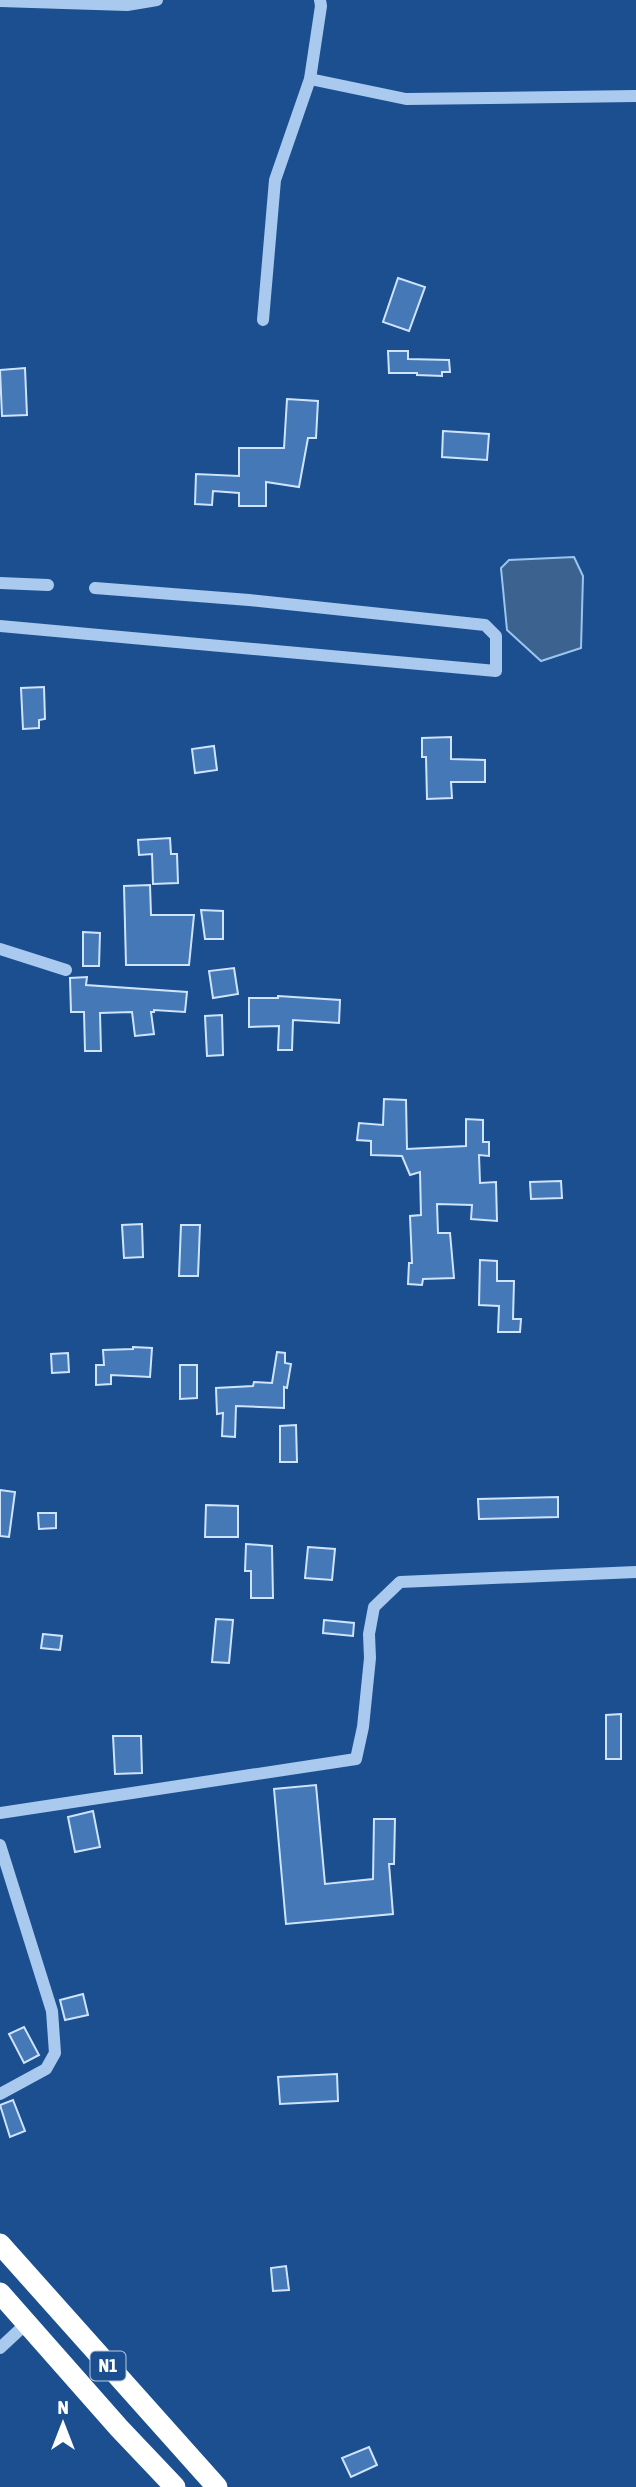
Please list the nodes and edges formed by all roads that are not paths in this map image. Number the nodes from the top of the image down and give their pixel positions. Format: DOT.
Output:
graph roads {
  1 [pos="157,0"];
  2 [pos="320,0"];
  3 [pos="0,1"];
  4 [pos="310,79"];
  5 [pos="636,96"];
  6 [pos="263,320"];
  7 [pos="0,583"];
  8 [pos="48,585"];
  9 [pos="95,588"];
  10 [pos="0,626"];
  11 [pos="0,949"];
  12 [pos="66,970"];
  13 [pos="636,1572"];
  14 [pos="0,1813"];
  15 [pos="0,1845"];
  16 [pos="0,2094"];
  17 [pos="0,2244"];
  18 [pos="0,2293"];
  19 [pos="28,2322"];
  20 [pos="0,2348"];
  21 [pos="175,2487"];
  22 [pos="217,2487"];
  1 -- 3 [label="street"];
  2 -- 4 [label="street"];
  4 -- 5 [label="street"];
  4 -- 6 [label="street"];
  7 -- 8 [label="street"];
  9 -- 10 [label="street"];
  11 -- 12 [label="street"];
  13 -- 14 [label="street"];
  15 -- 16 [label="street"];
  17 -- 22 [label="highway, N1"];
  18 -- 19 [label="highway, N1"];
  19 -- 20 [label="street"];
  19 -- 21 [label="highway, N1"];
}
